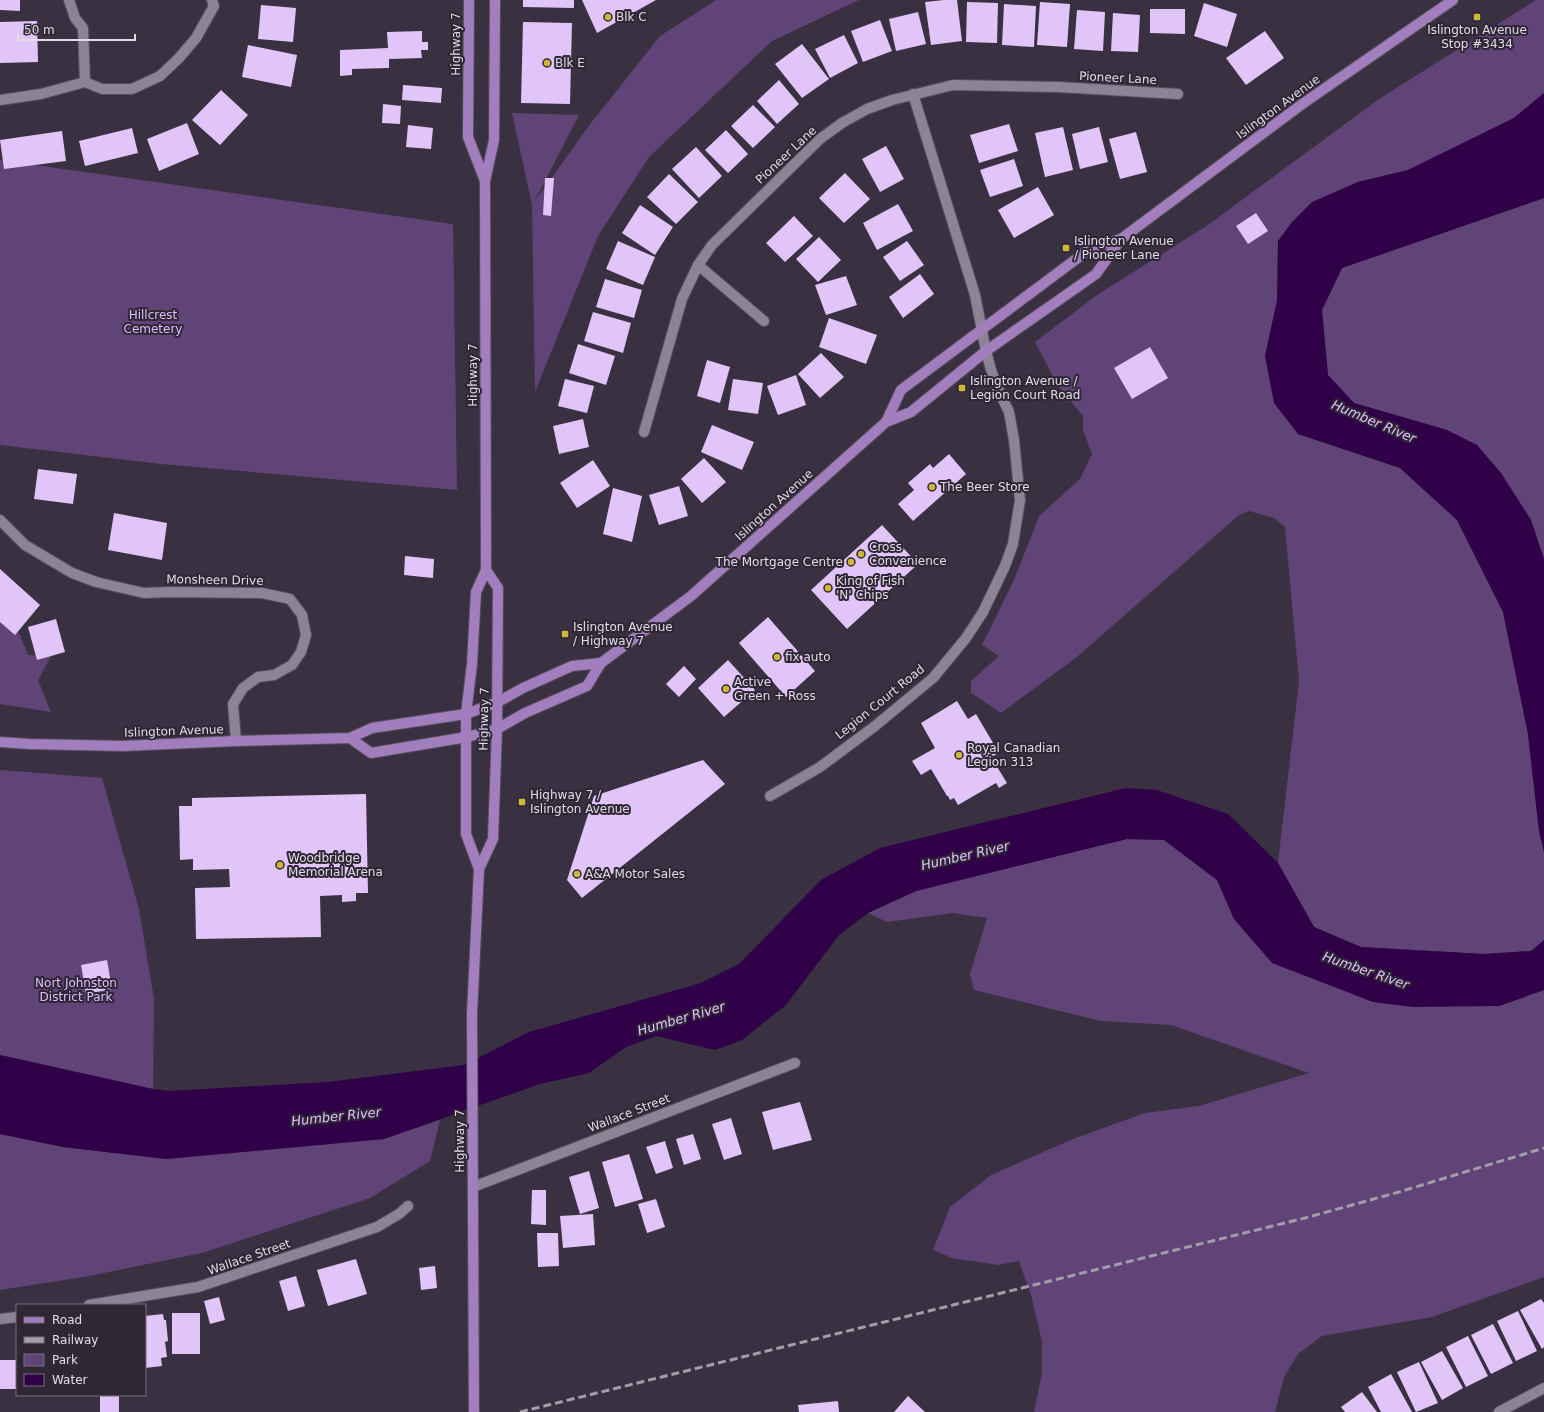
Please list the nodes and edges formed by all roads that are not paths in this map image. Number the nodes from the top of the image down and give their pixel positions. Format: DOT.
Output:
graph roads {
  1 [pos="69,0"];
  2 [pos="212,0"];
  3 [pos="469,0"];
  4 [pos="495,0"];
  5 [pos="1453,0"];
  6 [pos="85,82"];
  7 [pos="913,94"];
  8 [pos="1178,94"];
  9 [pos="0,100"];
  10 [pos="485,181"];
  11 [pos="1121,239"];
  12 [pos="698,265"];
  13 [pos="764,321"];
  14 [pos="982,330"];
  15 [pos="986,351"];
  16 [pos="886,422"];
  17 [pos="644,432"];
  18 [pos="0,520"];
  19 [pos="486,570"];
  20 [pos="601,663"];
  21 [pos="498,702"];
  22 [pos="466,714"];
  23 [pos="498,729"];
  24 [pos="467,737"];
  25 [pos="350,738"];
  26 [pos="236,741"];
  27 [pos="0,742"];
  28 [pos="770,796"];
  29 [pos="479,869"];
  30 [pos="795,1063"];
  31 [pos="473,1187"];
  32 [pos="408,1206"];
  33 [pos="95,1304"];
  34 [pos="16,1317"];
  35 [pos="0,1319"];
  36 [pos="1544,1388"];
  37 [pos="474,1412"];
  38 [pos="1499,1412"];
  1 -- 6 [label="street"];
  2 -- 6 [label="street"];
  3 -- 10 [label="main road, Highway 7"];
  4 -- 10 [label="main road, Highway 7"];
  5 -- 11 [label="main road, Islington Avenue"];
  6 -- 9 [label="street"];
  7 -- 8 [label="street, Pioneer Lane"];
  7 -- 12 [label="street, Pioneer Lane"];
  7 -- 14 [label="street"];
  10 -- 19 [label="main road, Highway 7"];
  11 -- 14 [label="main road, Islington Avenue"];
  11 -- 15 [label="main road, Islington Avenue"];
  12 -- 13 [label="street"];
  12 -- 17 [label="street, Pioneer Lane"];
  14 -- 15 [label="street, Legion Court Road"];
  14 -- 16 [label="main road, Islington Avenue"];
  15 -- 16 [label="main road, Islington Avenue"];
  15 -- 28 [label="street, Legion Court Road"];
  16 -- 20 [label="main road, Islington Avenue"];
  18 -- 26 [label="street, Monsheen Drive"];
  19 -- 21 [label="main road, Highway 7"];
  19 -- 22 [label="main road, Highway 7"];
  20 -- 21 [label="main road, Islington Avenue"];
  20 -- 23 [label="main road, Islington Avenue"];
  21 -- 22 [label="main road, Islington Avenue"];
  21 -- 23 [label="main road, Highway 7"];
  22 -- 24 [label="main road, Highway 7"];
  22 -- 25 [label="main road, Islington Avenue"];
  23 -- 24 [label="main road, Islington Avenue"];
  23 -- 29 [label="main road, Highway 7"];
  24 -- 25 [label="main road, Islington Avenue"];
  24 -- 29 [label="main road, Highway 7"];
  25 -- 26 [label="main road, Islington Avenue"];
  26 -- 27 [label="main road, Islington Avenue"];
  29 -- 31 [label="main road, Highway 7"];
  30 -- 31 [label="street, Wallace Street"];
  31 -- 37 [label="main road, Highway 7"];
  32 -- 33 [label="street, Wallace Street"];
  34 -- 35 [label="street"];
  36 -- 38 [label="street"];
}
